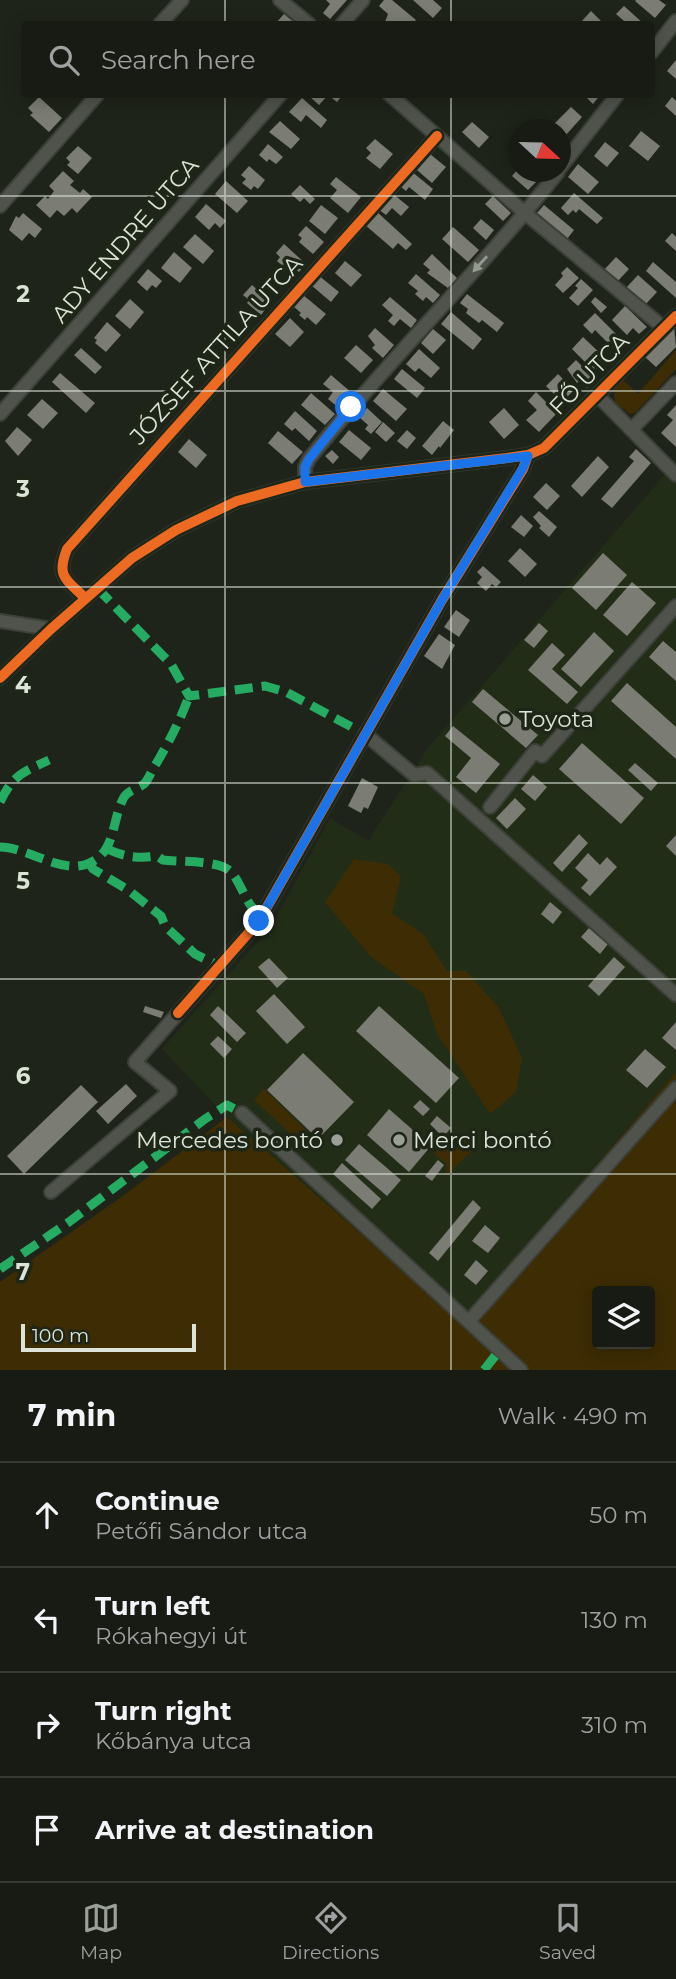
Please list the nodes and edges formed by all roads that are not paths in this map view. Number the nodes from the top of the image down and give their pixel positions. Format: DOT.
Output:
graph roads {
  1 [pos="182,0"];
  2 [pos="281,0"];
  3 [pos="363,0"];
  4 [pos="163,21"];
  5 [pos="306,21"];
  6 [pos="344,21"];
  7 [pos="676,21"];
  8 [pos="655,48"];
  9 [pos="94,98"];
  10 [pos="277,98"];
  11 [pos="394,98"];
  12 [pos="615,98"];
  13 [pos="437,135"];
  14 [pos="571,155"];
  15 [pos="550,182"];
  16 [pos="0,205"];
  17 [pos="526,213"];
  18 [pos="676,316"];
  19 [pos="664,328"];
  20 [pos="676,383"];
  21 [pos="597,395"];
  22 [pos="0,414"];
  23 [pos="632,429"];
  24 [pos="528,456"];
  25 [pos="676,475"];
  26 [pos="305,482"];
  27 [pos="85,598"];
  28 [pos="676,606"];
  29 [pos="0,621"];
  30 [pos="51,629"];
  31 [pos="0,678"];
  32 [pos="365,734"];
  33 [pos="490,807"];
  34 [pos="676,995"];
  35 [pos="676,1088"];
  36 [pos="242,1113"];
  37 [pos="51,1192"];
  38 [pos="469,1321"];
  39 [pos="521,1370"];
  1 -- 4 [label="street"];
  2 -- 5 [label="street"];
  3 -- 6 [label="street"];
  7 -- 8 [label="street"];
  9 -- 16 [label="street"];
  10 -- 22 [label="street, ADY ENDRE UTCA"];
  11 -- 13 [label="street"];
  12 -- 14 [label="street"];
  13 -- 17 [label="street"];
  13 -- 27 [label="street, JÓZSEF ATTILA UTCA"];
  15 -- 17 [label="street"];
  17 -- 19 [label="street"];
  17 -- 26 [label="street, one-way"];
  18 -- 19 [label="street, FŐ UTCA"];
  19 -- 21 [label="street, FŐ UTCA"];
  20 -- 23 [label="street"];
  21 -- 23 [label="street"];
  21 -- 24 [label="street, FŐ UTCA"];
  23 -- 25 [label="street"];
  24 -- 26 [label="street"];
  24 -- 32 [label="street"];
  26 -- 27 [label="street"];
  27 -- 30 [label="street"];
  28 -- 33 [label="street"];
  29 -- 30 [label="street"];
  30 -- 31 [label="street"];
  32 -- 34 [label="street"];
  32 -- 37 [label="street"];
  35 -- 38 [label="street"];
  36 -- 38 [label="street"];
  38 -- 39 [label="street"];
}
